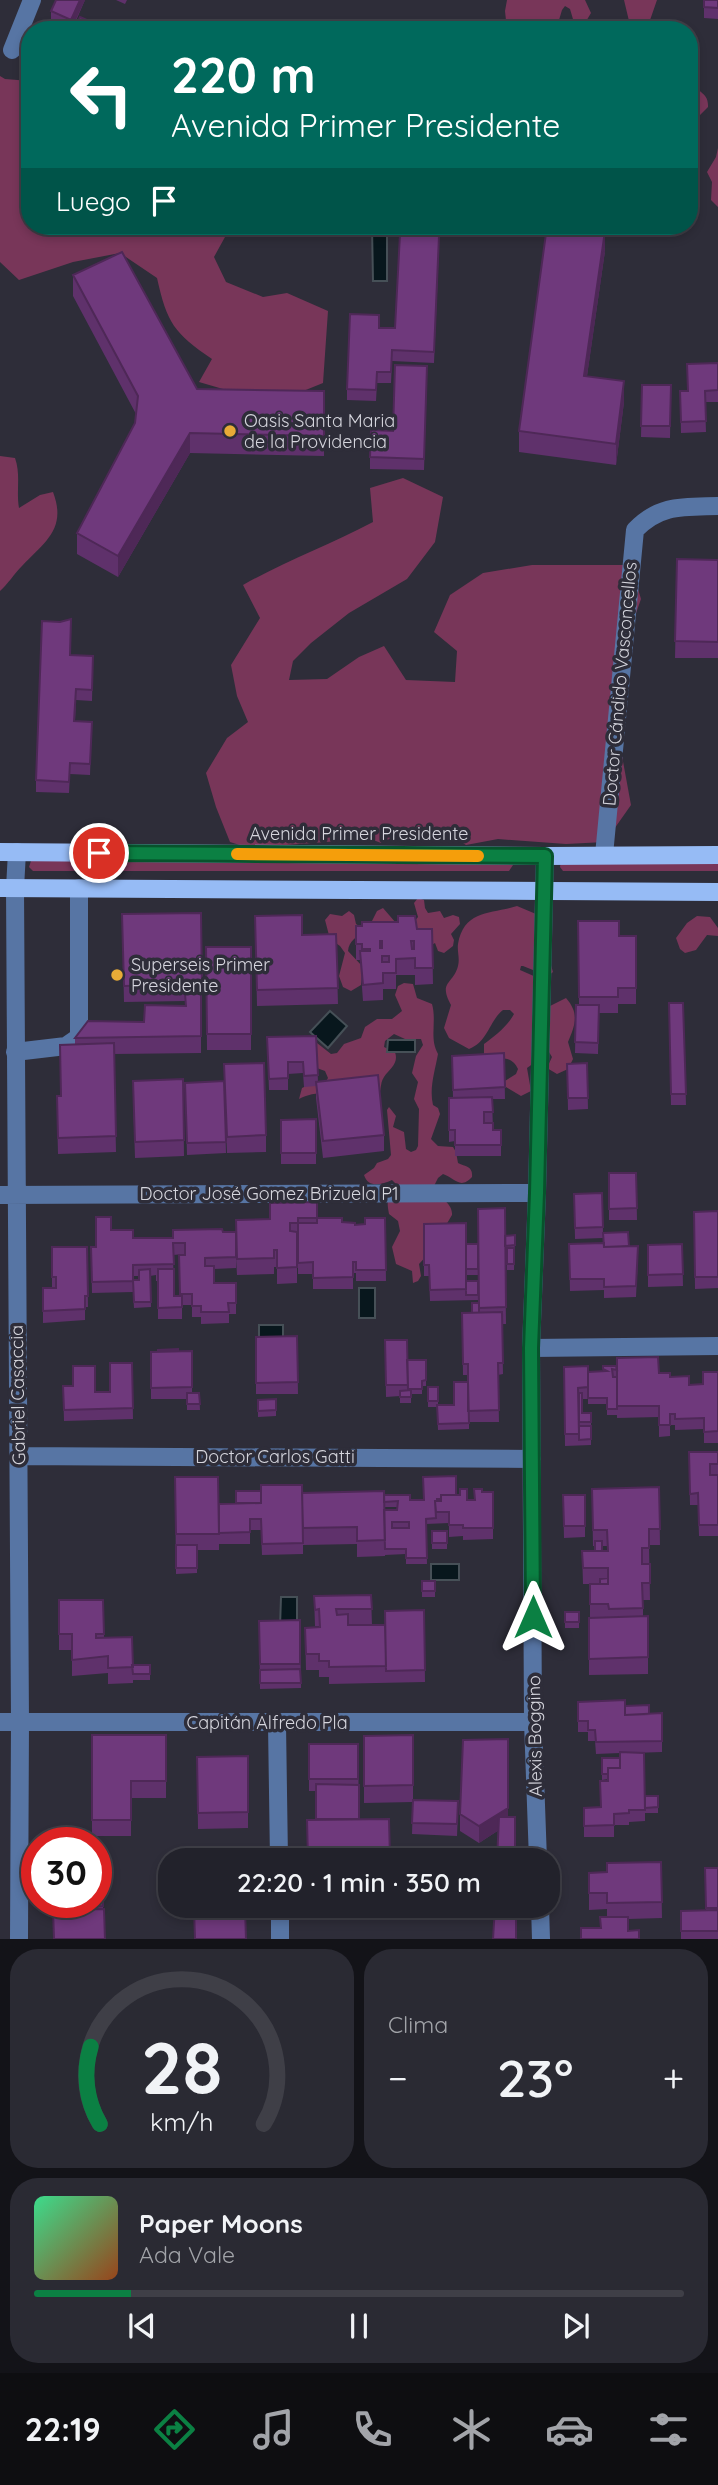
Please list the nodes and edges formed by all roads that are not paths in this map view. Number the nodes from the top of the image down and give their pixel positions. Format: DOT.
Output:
graph roads {
  1 [pos="32,0"];
  2 [pos="24,21"];
  3 [pos="21,28"];
  4 [pos="12,50"];
  5 [pos="718,506"];
  6 [pos="8,852"];
  7 [pos="604,855"];
  8 [pos="718,855"];
  9 [pos="545,856"];
  10 [pos="7,888"];
  11 [pos="79,888"];
  12 [pos="543,890"];
  13 [pos="718,892"];
  14 [pos="15,1052"];
  15 [pos="537,1193"];
  16 [pos="8,1195"];
  17 [pos="718,1346"];
  18 [pos="531,1348"];
  19 [pos="19,1455"];
  20 [pos="532,1459"];
  21 [pos="0,1722"];
  22 [pos="20,1722"];
  23 [pos="533,1722"];
  24 [pos="277,1724"];
  25 [pos="279,1848"];
  26 [pos="538,1848"];
  27 [pos="280,1918"];
  28 [pos="540,1918"];
  29 [pos="19,1939"];
  30 [pos="281,1939"];
  31 [pos="541,1939"];
  1 -- 2 [label="street"];
  3 -- 4 [label="street"];
  5 -- 7 [label="street, Doctor Cándido Vasconcellos"];
  6 -- 9 [label="main road, Avenida Primer Presidente"];
  6 -- 10 [label="street, Gabriel Casaccia"];
  7 -- 8 [label="main road, Avenida Primer Presidente"];
  7 -- 9 [label="main road, Avenida Primer Presidente"];
  9 -- 12 [label="street, Alexis Boggino"];
  10 -- 11 [label="main road"];
  10 -- 14 [label="street, Gabriel Casaccia"];
  11 -- 12 [label="main road"];
  11 -- 14 [label="street"];
  12 -- 13 [label="main road"];
  12 -- 15 [label="street, Alexis Boggino"];
  14 -- 16 [label="street, Gabriel Casaccia"];
  15 -- 16 [label="street, Doctor José Gomez Brizuela P1"];
  15 -- 18 [label="street, Alexis Boggino"];
  16 -- 19 [label="street, Gabriel Casaccia"];
  17 -- 18 [label="street"];
  18 -- 20 [label="street, Alexis Boggino"];
  19 -- 20 [label="street, Doctor Carlos Gatti"];
  19 -- 22 [label="street, Gabriel Casaccia"];
  20 -- 23 [label="street, Alexis Boggino"];
  21 -- 22 [label="street, Capitán Alfredo Pla"];
  22 -- 24 [label="street, Capitán Alfredo Pla"];
  22 -- 29 [label="street, Gabriel Casaccia"];
  23 -- 24 [label="street, Capitán Alfredo Pla"];
  23 -- 26 [label="street, Alexis Boggino"];
  24 -- 25 [label="street"];
  27 -- 30 [label="street"];
  28 -- 31 [label="street"];
}
